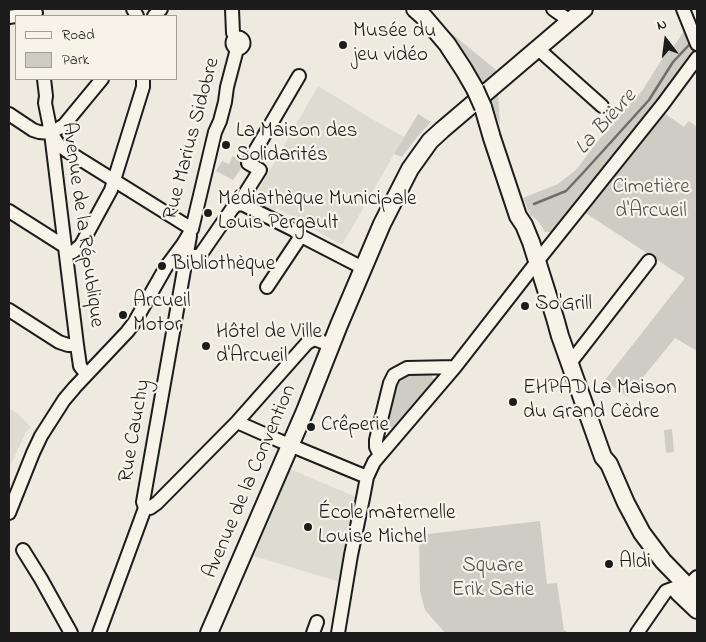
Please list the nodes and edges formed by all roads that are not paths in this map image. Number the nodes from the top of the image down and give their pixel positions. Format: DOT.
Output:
graph roads {
  1 [pos="232,9"];
  2 [pos="415,9"];
  3 [pos="553,9"];
  4 [pos="584,9"];
  5 [pos="683,9"];
  6 [pos="36,13"];
  7 [pos="22,15"];
  8 [pos="570,21"];
  9 [pos="697,44"];
  10 [pos="537,48"];
  11 [pos="697,58"];
  12 [pos="299,76"];
  13 [pos="44,80"];
  14 [pos="101,80"];
  15 [pos="144,80"];
  16 [pos="602,106"];
  17 [pos="9,114"];
  18 [pos="51,133"];
  19 [pos="114,180"];
  20 [pos="240,204"];
  21 [pos="9,211"];
  22 [pos="192,228"];
  23 [pos="301,236"];
  24 [pos="65,250"];
  25 [pos="182,254"];
  26 [pos="649,261"];
  27 [pos="534,266"];
  28 [pos="363,268"];
  29 [pos="267,287"];
  30 [pos="9,310"];
  31 [pos="77,346"];
  32 [pos="331,346"];
  33 [pos="570,363"];
  34 [pos="455,367"];
  35 [pos="86,374"];
  36 [pos="237,422"];
  37 [pos="290,445"];
  38 [pos="380,455"];
  39 [pos="367,476"];
  40 [pos="145,508"];
  41 [pos="9,513"];
  42 [pos="22,550"];
  43 [pos="691,587"];
  44 [pos="697,610"];
  45 [pos="71,633"];
  46 [pos="99,633"];
  47 [pos="209,633"];
  48 [pos="338,633"];
  49 [pos="637,633"];
  1 -- 22 [label="street, Rue Marius Sidobre"];
  2 -- 27 [label="main road, bridge"];
  3 -- 8 [label="street"];
  4 -- 8 [label="main road, Avenue de la Convention"];
  5 -- 9 [label="street"];
  6 -- 7 [label="street"];
  8 -- 10 [label="main road, Avenue de la Convention"];
  10 -- 16 [label="street"];
  10 -- 28 [label="main road, Avenue de la Convention"];
  11 -- 27 [label="street"];
  12 -- 20 [label="street"];
  13 -- 18 [label="street, Avenue de la République"];
  14 -- 18 [label="street"];
  15 -- 19 [label="street"];
  17 -- 18 [label="street"];
  18 -- 19 [label="street"];
  18 -- 24 [label="street, Avenue de la République"];
  19 -- 22 [label="street"];
  19 -- 24 [label="street"];
  20 -- 23 [label="street"];
  20 -- 25 [label="street"];
  21 -- 24 [label="street"];
  22 -- 25 [label="street, Rue Cauchy"];
  23 -- 28 [label="street"];
  23 -- 29 [label="street"];
  24 -- 31 [label="street, Avenue de la République"];
  25 -- 35 [label="street, Rue Marius Sidobre"];
  25 -- 40 [label="street, Rue Cauchy"];
  26 -- 33 [label="street"];
  27 -- 33 [label="main road"];
  27 -- 34 [label="street"];
  28 -- 32 [label="main road, Avenue de la Convention"];
  30 -- 31 [label="street"];
  31 -- 35 [label="street, Avenue de la République"];
  32 -- 36 [label="street"];
  32 -- 37 [label="main road, Avenue de la Convention"];
  33 -- 43 [label="main road"];
  34 -- 38 [label="street"];
  34 -- 38 [label="street"];
  35 -- 41 [label="street, Rue Marius Sidobre"];
  36 -- 37 [label="street"];
  36 -- 40 [label="street"];
  37 -- 39 [label="street"];
  37 -- 47 [label="main road, Avenue de la Convention"];
  38 -- 39 [label="street"];
  39 -- 48 [label="street"];
  40 -- 46 [label="street, Rue Cauchy"];
  42 -- 45 [label="street"];
  43 -- 44 [label="main road"];
  43 -- 49 [label="street"];
}
